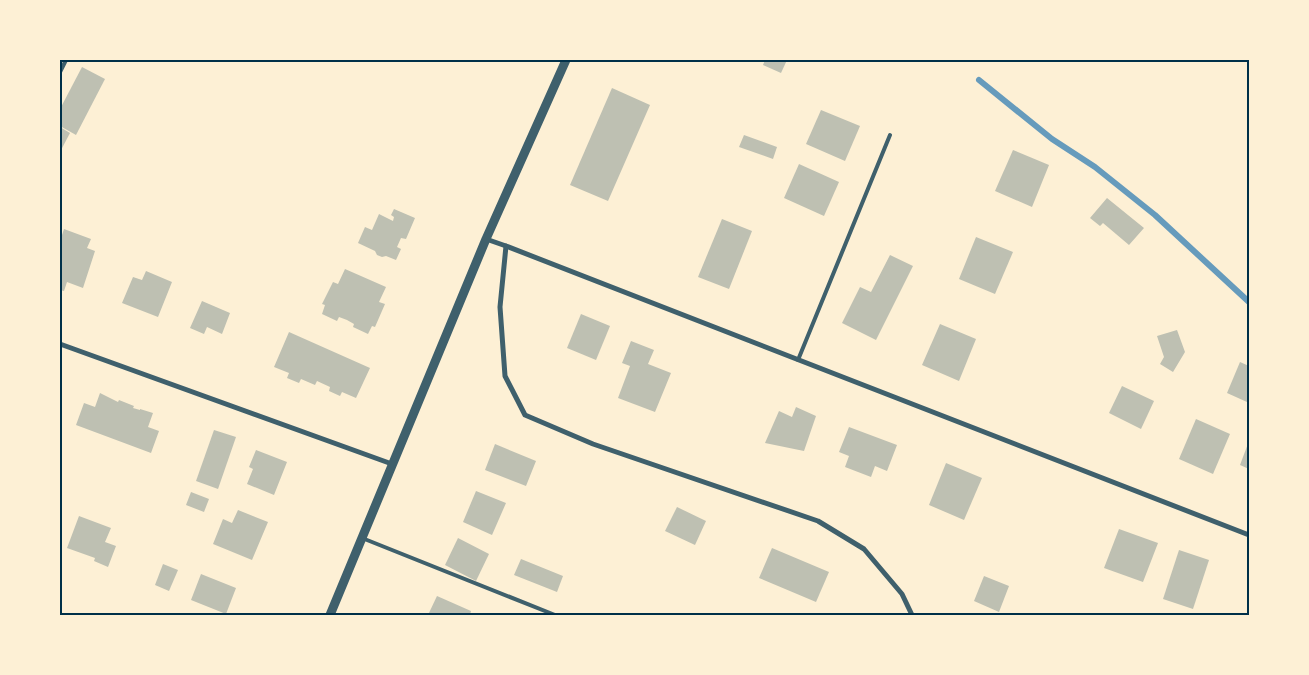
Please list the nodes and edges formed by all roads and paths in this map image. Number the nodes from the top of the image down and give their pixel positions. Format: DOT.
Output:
graph roads {
  1 [pos="66,60"];
  2 [pos="566,60"];
  3 [pos="60,72"];
  4 [pos="890,135"];
  5 [pos="486,239"];
  6 [pos="506,246"];
  7 [pos="60,344"];
  8 [pos="798,360"];
  9 [pos="392,464"];
  10 [pos="1249,535"];
  11 [pos="362,538"];
  12 [pos="330,615"];
  13 [pos="555,615"];
  14 [pos="912,615"];
  1 -- 3 [label="lane"];
  2 -- 5 [label="street"];
  4 -- 8 [label="lane"];
  5 -- 6 [label="street"];
  5 -- 9 [label="street"];
  6 -- 8 [label="street"];
  6 -- 14 [label="street"];
  7 -- 9 [label="street"];
  8 -- 10 [label="street"];
  9 -- 11 [label="street"];
  11 -- 12 [label="street"];
  11 -- 13 [label="lane"];
}
